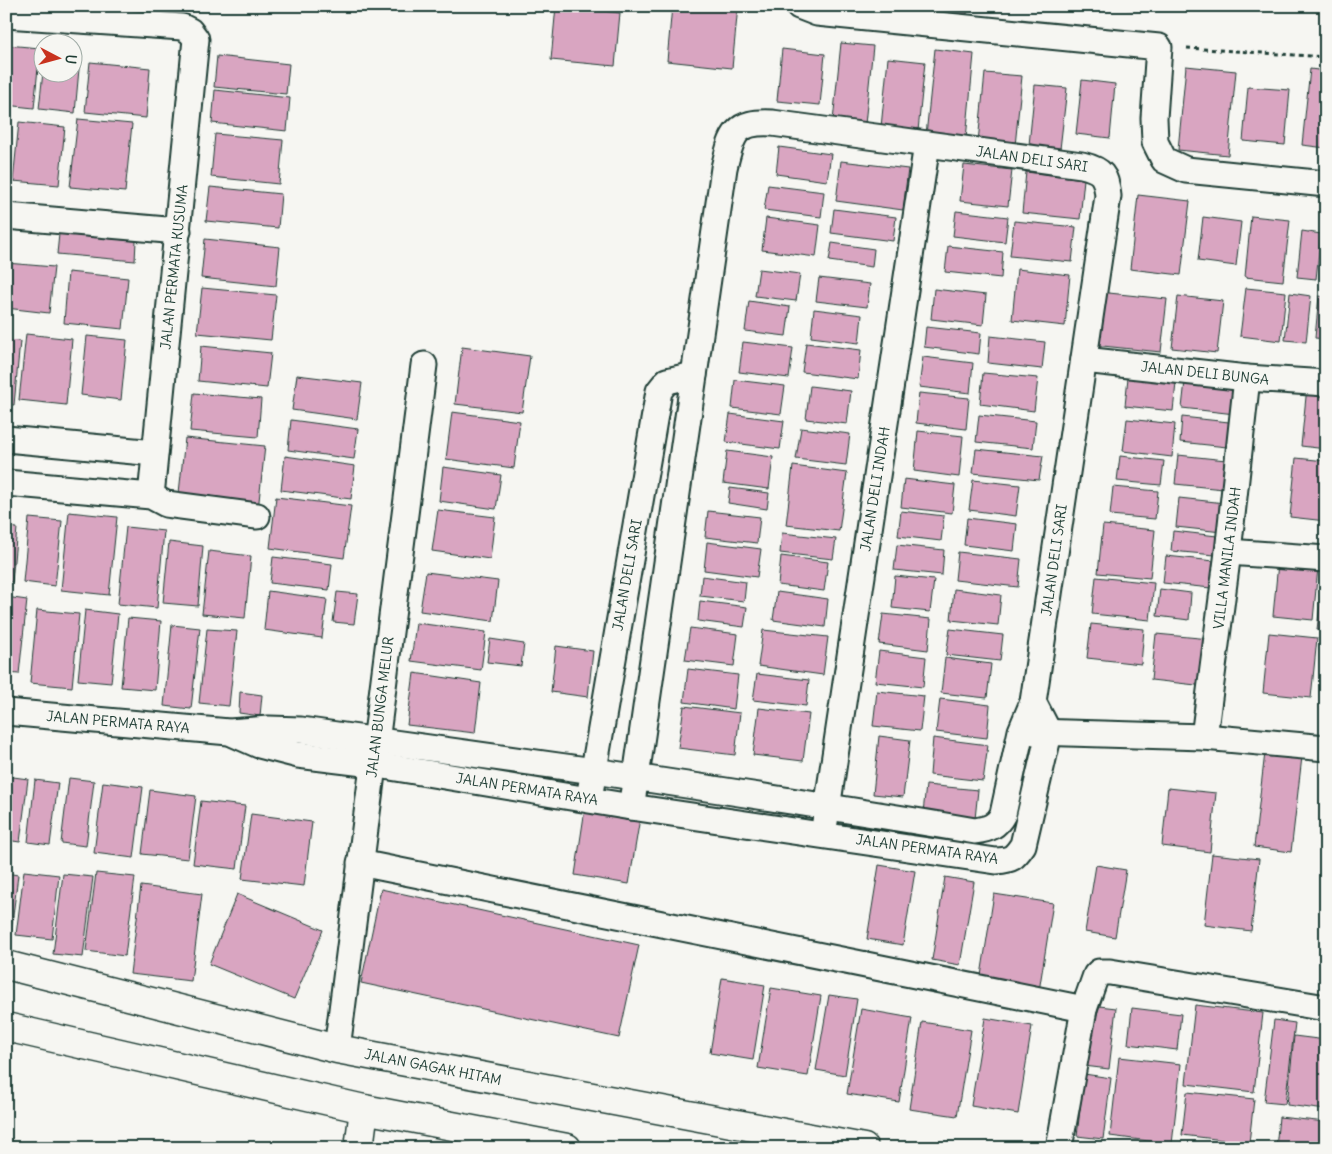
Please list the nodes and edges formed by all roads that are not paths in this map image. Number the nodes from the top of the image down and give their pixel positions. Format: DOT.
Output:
graph roads {
  1 [pos="799,6"];
  2 [pos="6,15"];
  3 [pos="927,144"];
  4 [pos="1326,184"];
  5 [pos="6,216"];
  6 [pos="178,231"];
  7 [pos="1084,360"];
  8 [pos="424,365"];
  9 [pos="694,375"];
  10 [pos="1247,378"];
  11 [pos="1326,383"];
  12 [pos="6,439"];
  13 [pos="155,453"];
  14 [pos="6,483"];
  15 [pos="150,496"];
  16 [pos="257,516"];
  17 [pos="1228,552"];
  18 [pos="1326,559"];
  19 [pos="1033,702"];
  20 [pos="6,712"];
  21 [pos="1021,731"];
  22 [pos="1049,733"];
  23 [pos="1204,737"];
  24 [pos="1326,748"];
  25 [pos="374,752"];
  26 [pos="594,771"];
  27 [pos="636,777"];
  28 [pos="589,799"];
  29 [pos="827,806"];
  30 [pos="631,807"];
  31 [pos="822,834"];
  32 [pos="360,863"];
  33 [pos="6,965"];
  34 [pos="1326,1008"];
  35 [pos="1084,1009"];
  36 [pos="6,1028"];
  37 [pos="337,1049"];
  38 [pos="364,1109"];
  39 [pos="359,1148"];
  40 [pos="567,1148"];
  41 [pos="864,1148"];
  42 [pos="1059,1148"];
  1 -- 4 [label="street"];
  2 -- 6 [label="street, JALAN PERMATA KUSUMA"];
  3 -- 7 [label="street, JALAN DELI SARI"];
  3 -- 9 [label="street, JALAN DELI SARI"];
  3 -- 29 [label="street, JALAN DELI INDAH"];
  5 -- 6 [label="street"];
  6 -- 13 [label="street, JALAN PERMATA KUSUMA"];
  7 -- 10 [label="street, JALAN DELI BUNGA"];
  7 -- 19 [label="street, JALAN DELI SARI"];
  8 -- 25 [label="street, JALAN BUNGA MELUR"];
  9 -- 26 [label="street, JALAN DELI SARI"];
  9 -- 27 [label="street, JALAN DELI SARI"];
  10 -- 11 [label="street, JALAN DELI BUNGA"];
  10 -- 17 [label="street, VILLA MANILA INDAH"];
  12 -- 13 [label="street"];
  13 -- 15 [label="street, JALAN PERMATA KUSUMA"];
  14 -- 15 [label="street"];
  15 -- 16 [label="street"];
  17 -- 18 [label="street"];
  17 -- 23 [label="street, VILLA MANILA INDAH"];
  19 -- 21 [label="street, JALAN PERMATA RAYA"];
  19 -- 22 [label="street"];
  20 -- 25 [label="street, JALAN PERMATA RAYA"];
  21 -- 22 [label="street"];
  21 -- 29 [label="street, JALAN PERMATA RAYA"];
  22 -- 23 [label="street"];
  22 -- 31 [label="street, JALAN PERMATA RAYA"];
  23 -- 24 [label="street"];
  25 -- 26 [label="street, JALAN PERMATA RAYA"];
  25 -- 28 [label="street, JALAN PERMATA RAYA"];
  25 -- 32 [label="street, JALAN BUNGA MELUR"];
  26 -- 27 [label="street, JALAN PERMATA RAYA"];
  26 -- 28 [label="street, JALAN DELI SARI"];
  27 -- 29 [label="street, JALAN PERMATA RAYA"];
  27 -- 30 [label="street, JALAN DELI SARI"];
  28 -- 30 [label="street, JALAN PERMATA RAYA"];
  29 -- 31 [label="street, JALAN DELI INDAH"];
  30 -- 31 [label="street, JALAN PERMATA RAYA"];
  32 -- 35 [label="street"];
  32 -- 37 [label="street, JALAN BUNGA MELUR"];
  33 -- 37 [label="main road, JALAN GAGAK HITAM"];
  34 -- 35 [label="street"];
  35 -- 42 [label="street"];
  36 -- 38 [label="main road"];
  37 -- 41 [label="main road, JALAN GAGAK HITAM"];
  38 -- 39 [label="main road"];
  38 -- 40 [label="main road"];
}
